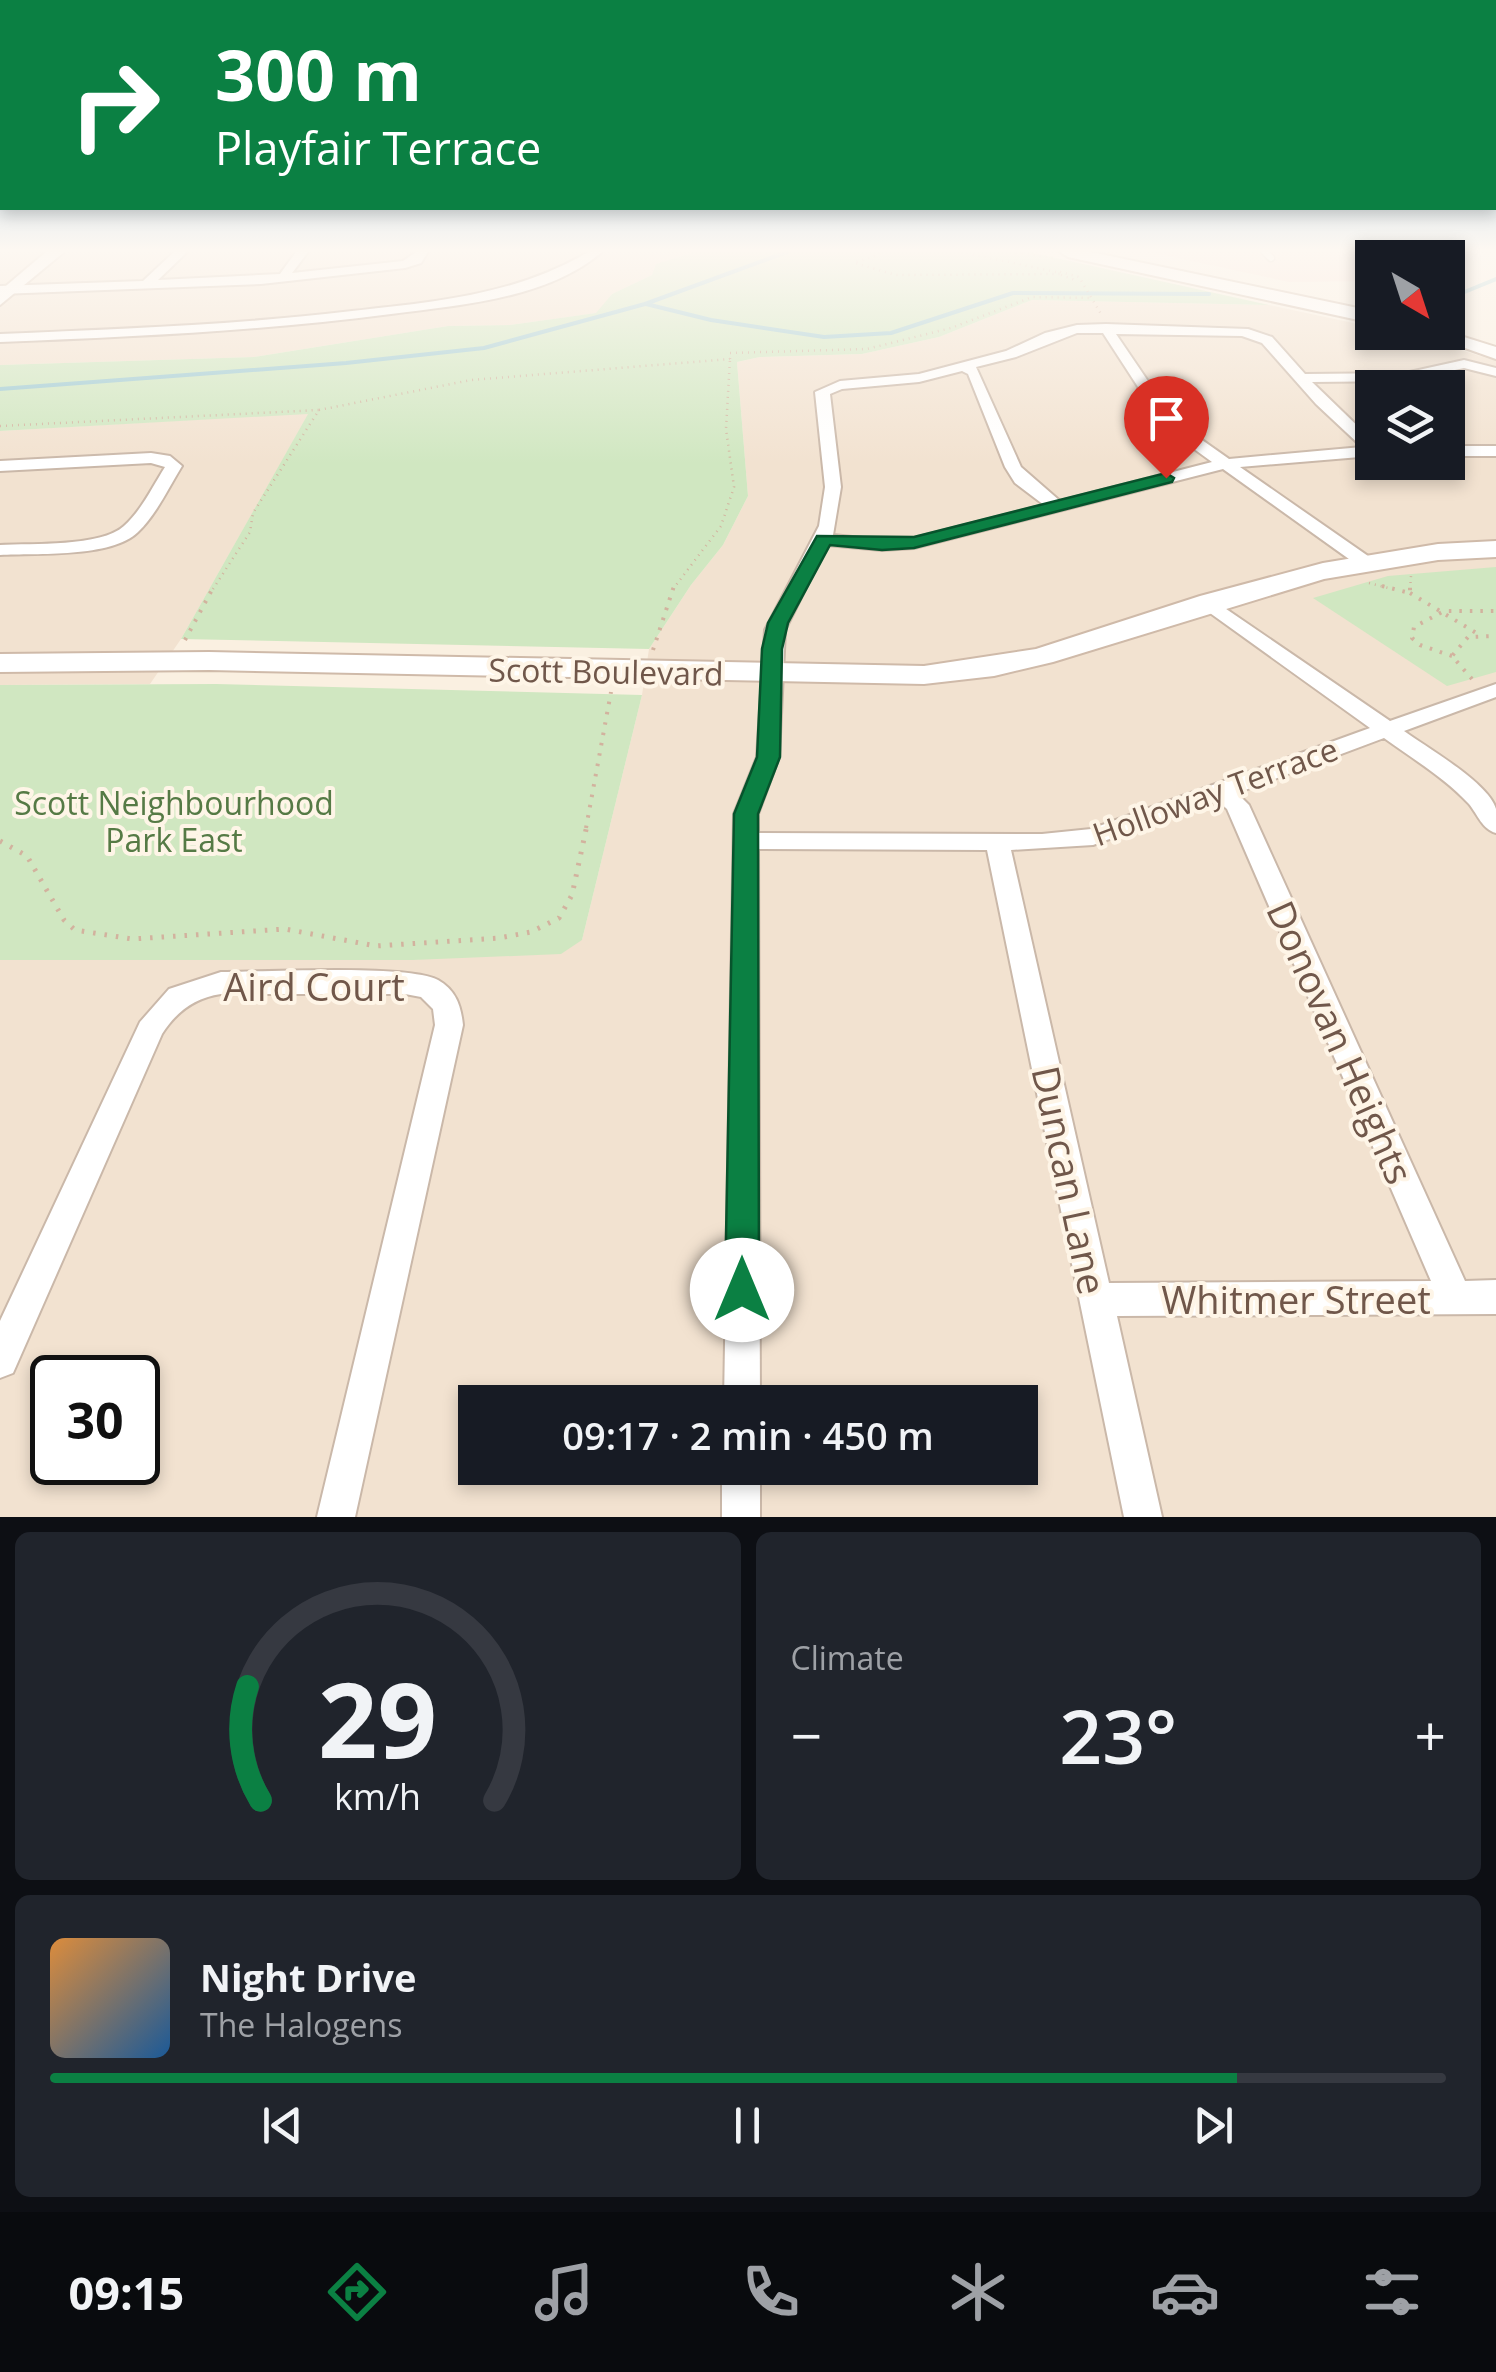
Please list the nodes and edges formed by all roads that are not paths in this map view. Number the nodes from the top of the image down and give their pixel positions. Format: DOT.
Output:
graph roads {
  1 [pos="291,323"];
  2 [pos="1106,326"];
  3 [pos="1465,335"];
  4 [pos="0,338"];
  5 [pos="1465,343"];
  6 [pos="1496,344"];
  7 [pos="1496,353"];
  8 [pos="965,366"];
  9 [pos="1496,372"];
  10 [pos="1301,378"];
  11 [pos="1355,433"];
  12 [pos="1355,451"];
  13 [pos="1465,451"];
  14 [pos="1496,451"];
  15 [pos="1224,464"];
  16 [pos="0,466"];
  17 [pos="1057,507"];
  18 [pos="824,540"];
  19 [pos="0,550"];
  20 [pos="1496,550"];
  21 [pos="1364,570"];
  22 [pos="1210,604"];
  23 [pos="0,663"];
  24 [pos="771,675"];
  25 [pos="1496,690"];
  26 [pos="1386,729"];
  27 [pos="1220,791"];
  28 [pos="1496,825"];
  29 [pos="745,841"];
  30 [pos="997,842"];
  31 [pos="1456,1298"];
  32 [pos="1496,1298"];
  33 [pos="1096,1300"];
  34 [pos="0,1360"];
  35 [pos="742,1385"];
  36 [pos="741,1485"];
  37 [pos="336,1517"];
  38 [pos="741,1517"];
  39 [pos="1143,1517"];
  1 -- 4 [label="street"];
  2 -- 8 [label="street"];
  2 -- 10 [label="street"];
  2 -- 15 [label="street"];
  3 -- 6 [label="street"];
  5 -- 7 [label="street"];
  8 -- 17 [label="street"];
  8 -- 18 [label="street"];
  9 -- 10 [label="street"];
  10 -- 11 [label="street"];
  12 -- 15 [label="street"];
  13 -- 14 [label="street"];
  15 -- 17 [label="street"];
  15 -- 21 [label="street"];
  16 -- 19 [label="street"];
  17 -- 18 [label="street"];
  18 -- 24 [label="street"];
  20 -- 21 [label="street, Scott Boulevard"];
  21 -- 22 [label="street, Scott Boulevard"];
  22 -- 24 [label="street, Scott Boulevard"];
  22 -- 26 [label="street"];
  23 -- 24 [label="street, Scott Boulevard"];
  24 -- 29 [label="street"];
  25 -- 26 [label="street, Holloway Terrace"];
  26 -- 27 [label="street, Holloway Terrace"];
  26 -- 28 [label="street"];
  27 -- 30 [label="street, Holloway Terrace"];
  27 -- 31 [label="street, Donovan Heights"];
  29 -- 30 [label="street, Holloway Terrace"];
  29 -- 35 [label="street"];
  30 -- 33 [label="street, Duncan Lane"];
  31 -- 32 [label="street, Whitmer Street"];
  31 -- 33 [label="street, Whitmer Street"];
  33 -- 39 [label="street, Duncan Lane"];
  34 -- 37 [label="street, Aird Court"];
  36 -- 38 [label="street"];
}
